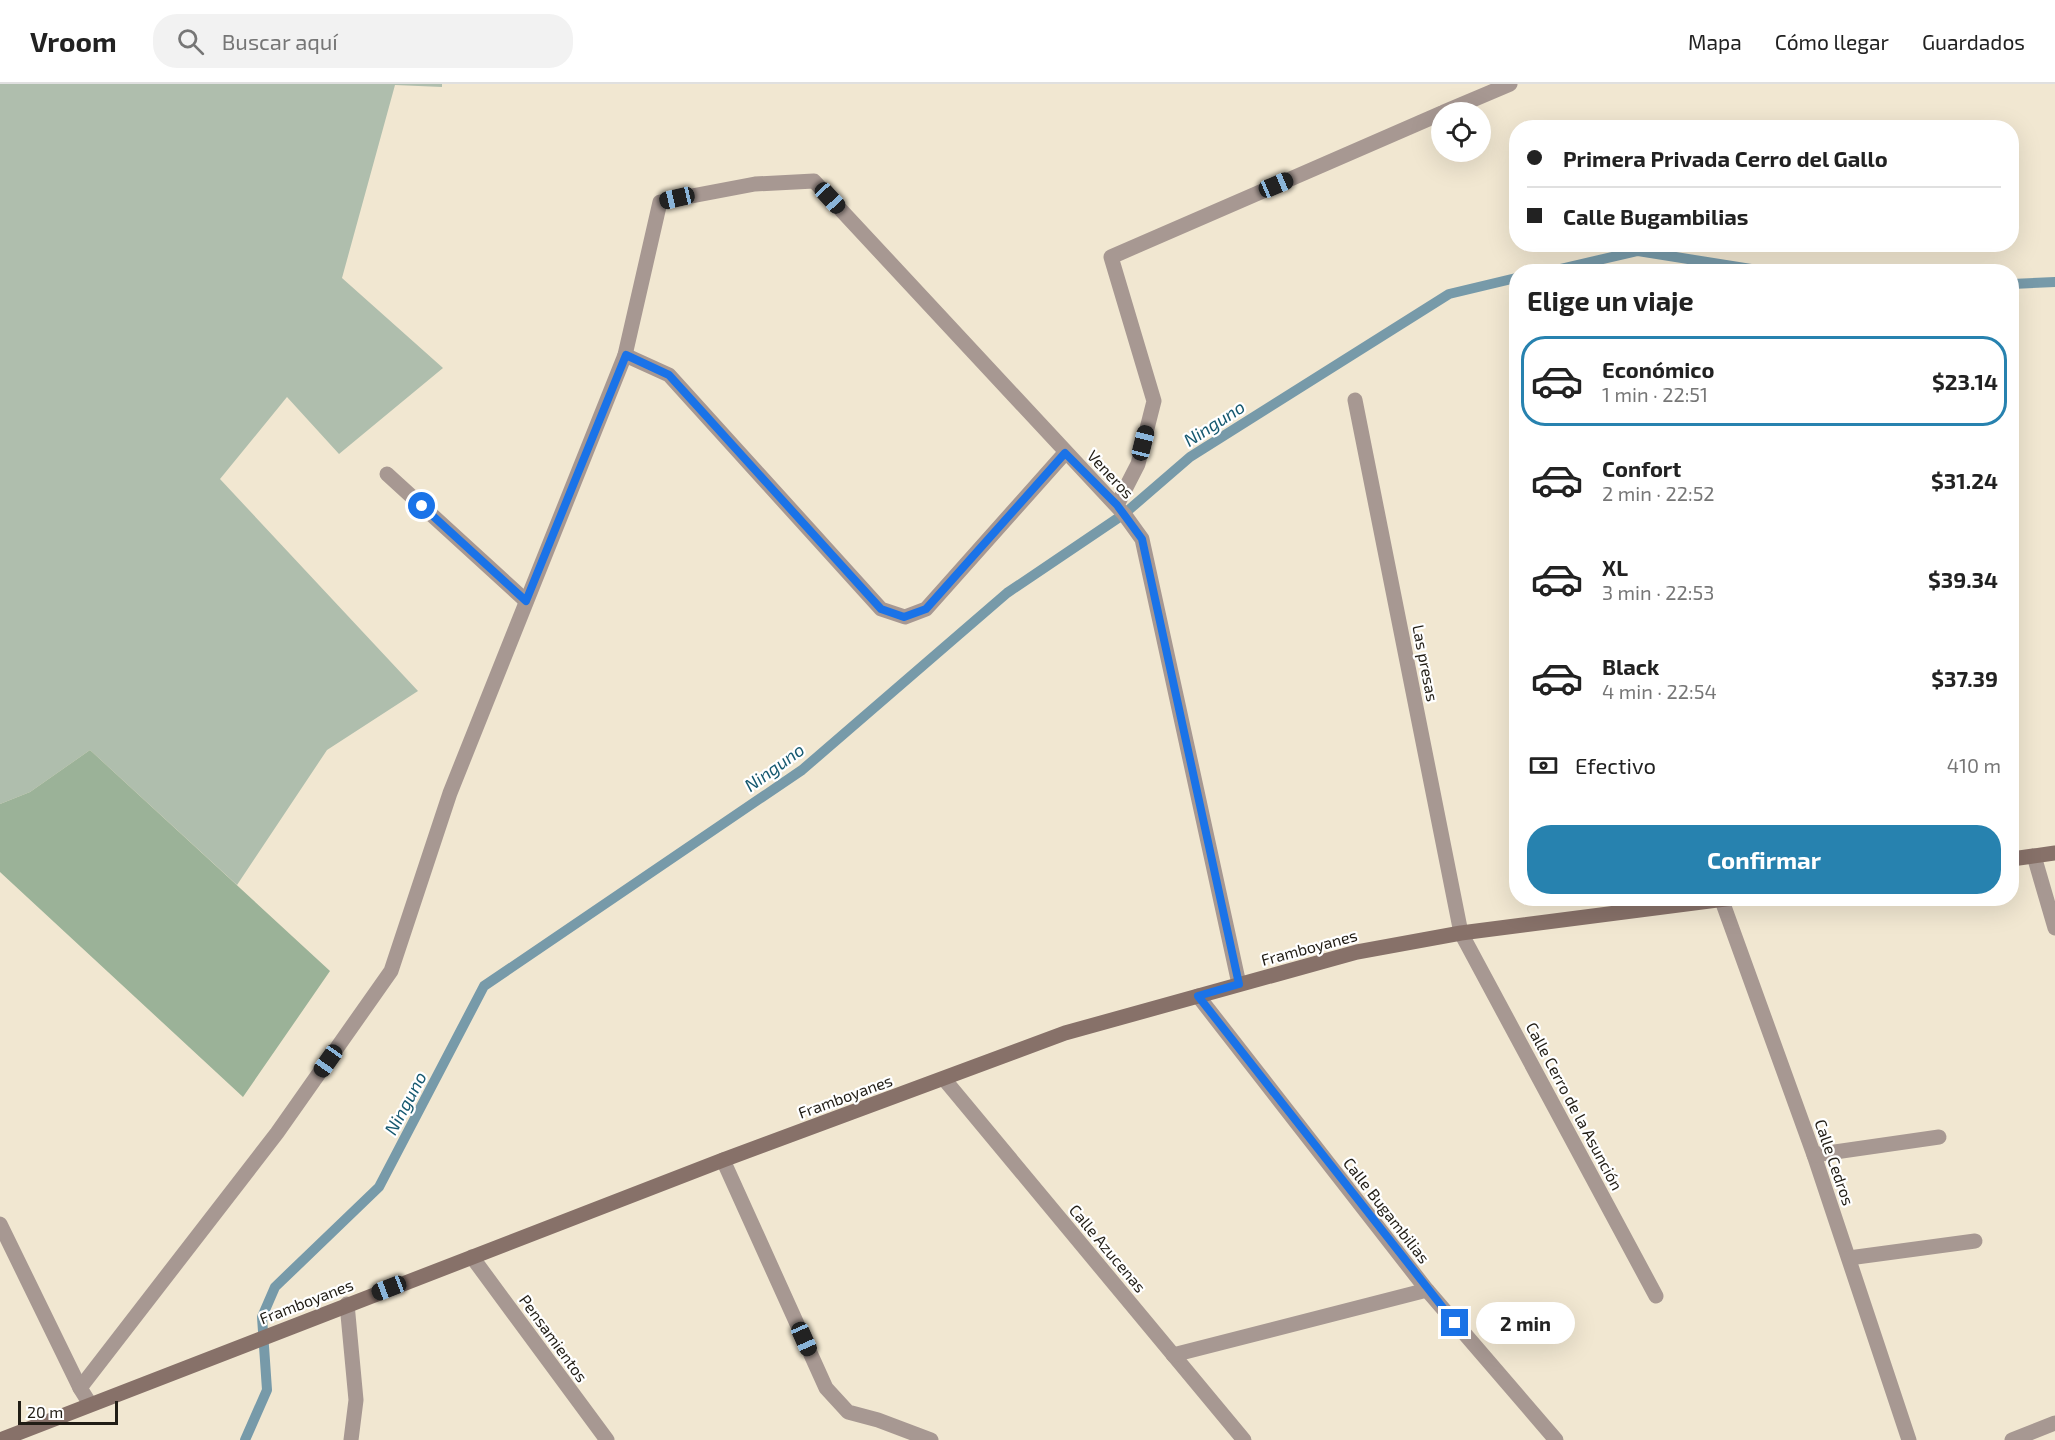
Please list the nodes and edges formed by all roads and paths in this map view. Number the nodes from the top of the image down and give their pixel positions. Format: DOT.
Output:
graph roads {
  1 [pos="1509,84"];
  2 [pos="1468,102"];
  3 [pos="1431,118"];
  4 [pos="626,355"];
  5 [pos="1355,399"];
  6 [pos="1065,453"];
  7 [pos="387,474"];
  8 [pos="1117,505"];
  9 [pos="526,601"];
  10 [pos="2055,853"];
  11 [pos="2034,856"];
  12 [pos="2019,858"];
  13 [pos="1671,906"];
  14 [pos="1727,906"];
  15 [pos="2055,928"];
  16 [pos="1461,933"];
  17 [pos="1239,984"];
  18 [pos="1198,996"];
  19 [pos="944,1079"];
  20 [pos="1939,1137"];
  21 [pos="1814,1155"];
  22 [pos="723,1160"];
  23 [pos="0,1224"];
  24 [pos="1975,1241"];
  25 [pos="472,1257"];
  26 [pos="1849,1258"];
  27 [pos="1427,1290"];
  28 [pos="1656,1296"];
  29 [pos="347,1305"];
  30 [pos="1173,1355"];
  31 [pos="80,1388"];
  32 [pos="90,1404"];
  33 [pos="2055,1423"];
  34 [pos="0,1440"];
  35 [pos="351,1440"];
  36 [pos="607,1440"];
  37 [pos="931,1440"];
  38 [pos="1244,1440"];
  39 [pos="1556,1440"];
  40 [pos="1910,1440"];
  41 [pos="2012,1440"];
  1 -- 2 [label="street"];
  3 -- 8 [label="street"];
  4 -- 6 [label="street"];
  4 -- 6 [label="street, Veneros"];
  4 -- 9 [label="street"];
  5 -- 16 [label="street, Las presas"];
  6 -- 8 [label="street, Veneros"];
  7 -- 9 [label="street"];
  8 -- 17 [label="street, Veneros"];
  9 -- 31 [label="street"];
  10 -- 11 [label="main road"];
  11 -- 12 [label="main road"];
  11 -- 15 [label="street"];
  13 -- 16 [label="main road, Framboyanes"];
  14 -- 21 [label="street, Calle Cedros"];
  16 -- 17 [label="main road, Framboyanes"];
  16 -- 28 [label="street, Calle Cerro de la Asunción"];
  17 -- 18 [label="main road, Framboyanes"];
  18 -- 19 [label="main road, Framboyanes"];
  18 -- 27 [label="street, Calle Bugambilias"];
  19 -- 22 [label="main road, Framboyanes"];
  19 -- 30 [label="street, Calle Azucenas"];
  20 -- 21 [label="street"];
  21 -- 26 [label="street, Calle Cedros"];
  22 -- 25 [label="main road, Framboyanes"];
  22 -- 37 [label="street"];
  23 -- 31 [label="street"];
  24 -- 26 [label="street"];
  25 -- 29 [label="main road, Framboyanes"];
  25 -- 36 [label="street, Pensamientos"];
  26 -- 40 [label="street, Calle Cedros"];
  27 -- 30 [label="street"];
  27 -- 39 [label="street, Calle Bugambilias"];
  29 -- 32 [label="main road, Framboyanes"];
  29 -- 35 [label="street"];
  30 -- 38 [label="street, Calle Azucenas"];
  31 -- 32 [label="street"];
  32 -- 34 [label="main road, Framboyanes"];
  33 -- 41 [label="street"];
}
